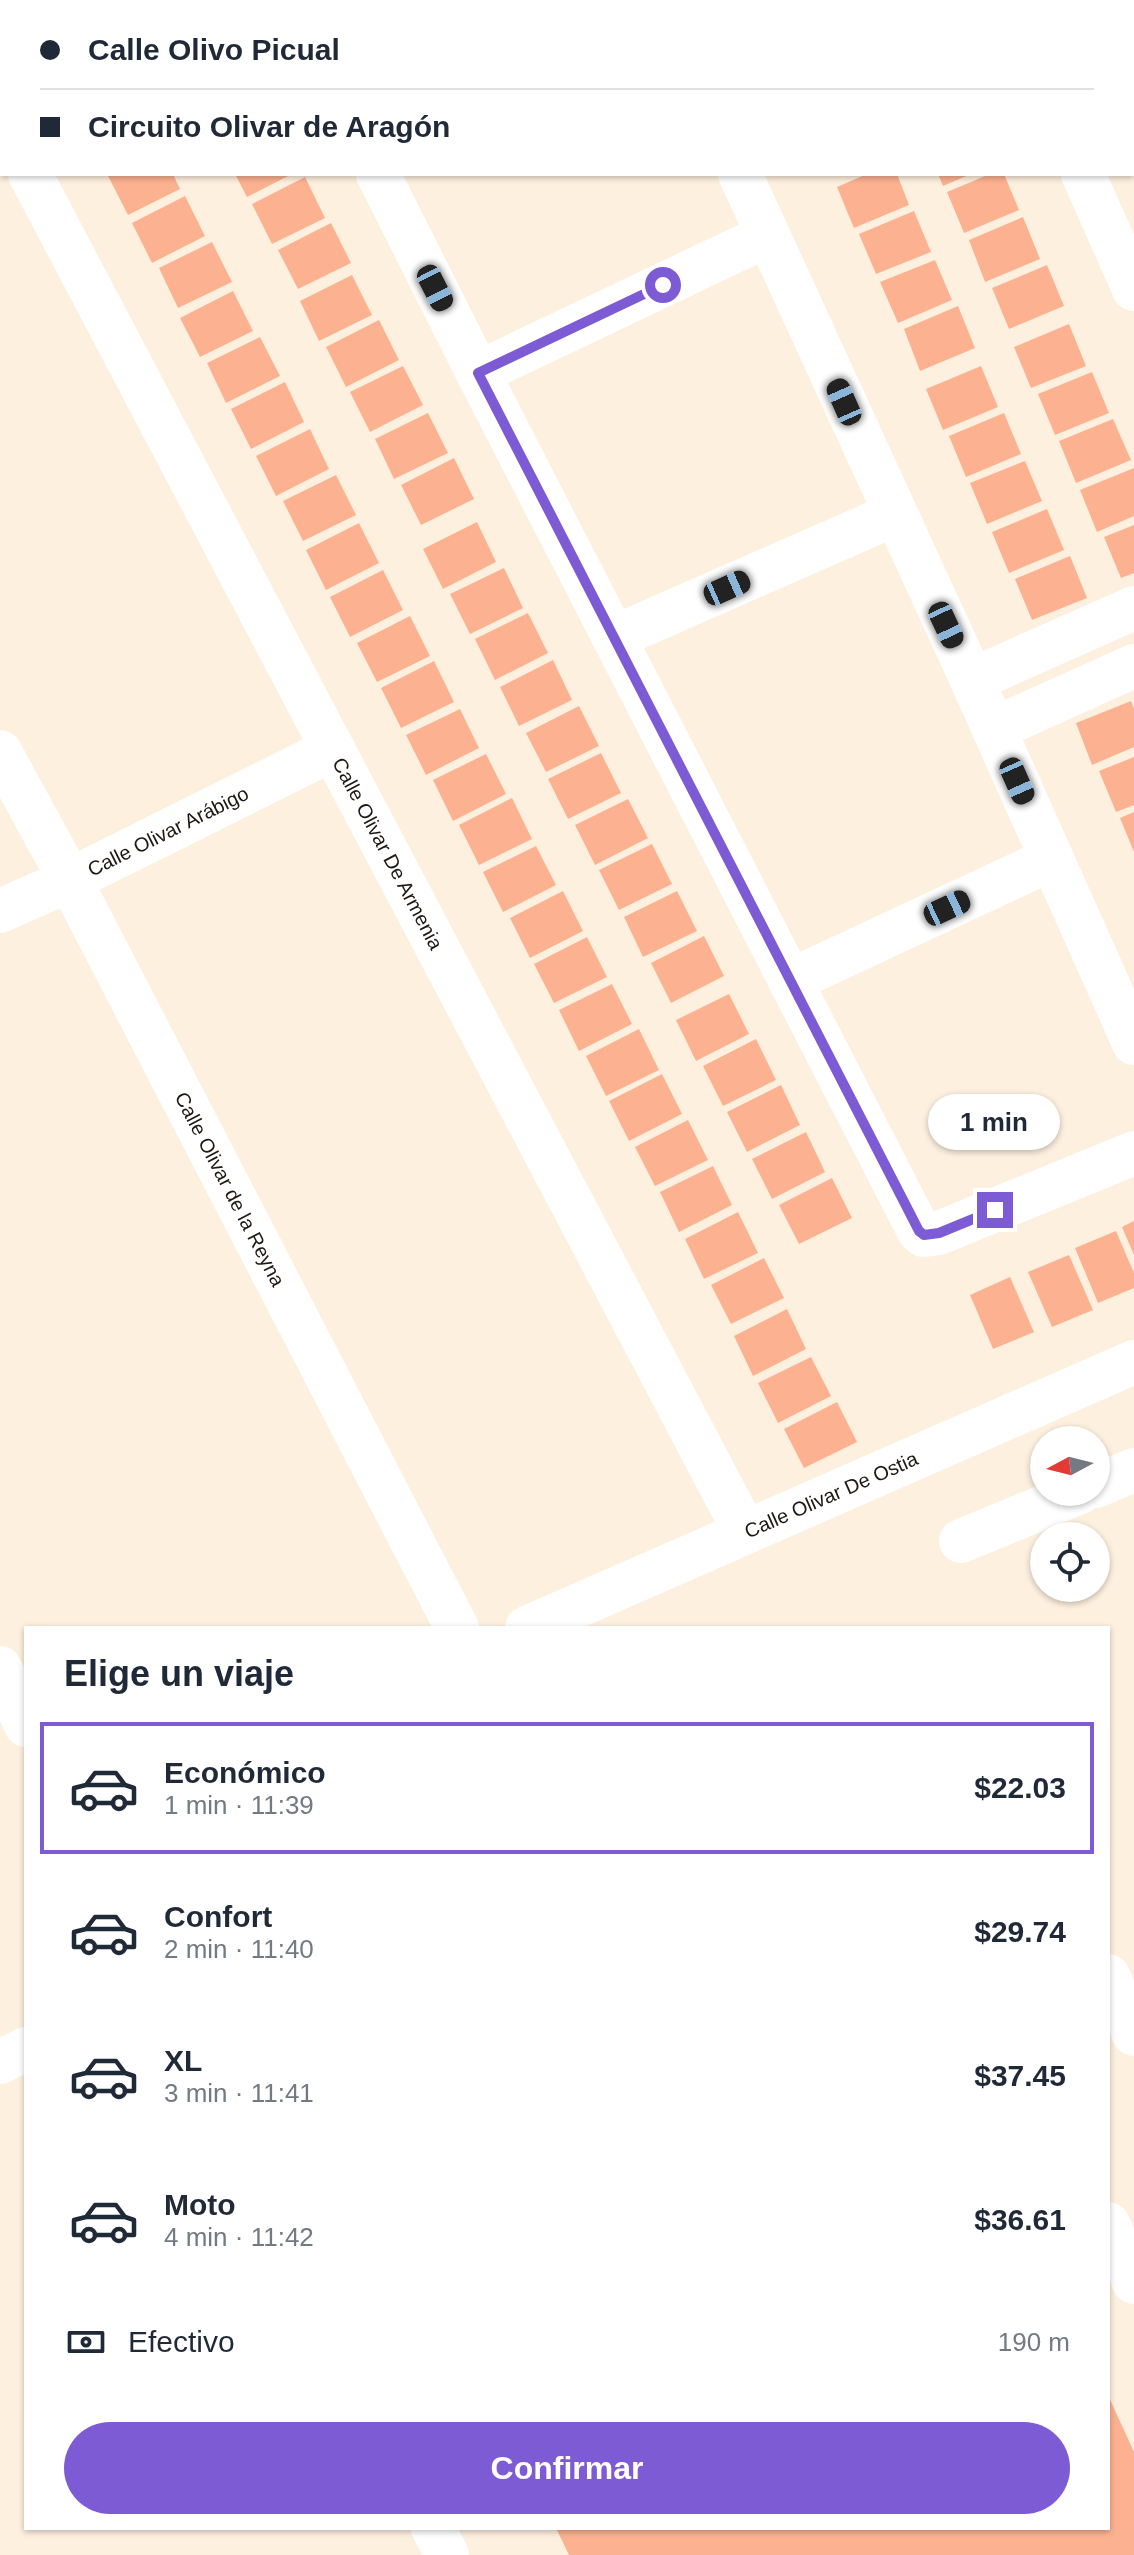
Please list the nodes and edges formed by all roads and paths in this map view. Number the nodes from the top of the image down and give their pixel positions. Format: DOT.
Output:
graph roads {
  1 [pos="31,176"];
  2 [pos="379,176"];
  3 [pos="741,176"];
  4 [pos="1084,176"];
  5 [pos="768,235"];
  6 [pos="1134,289"];
  7 [pos="478,373"];
  8 [pos="895,514"];
  9 [pos="1134,608"];
  10 [pos="615,637"];
  11 [pos="1134,666"];
  12 [pos="972,680"];
  13 [pos="994,729"];
  14 [pos="333,749"];
  15 [pos="0,752"];
  16 [pos="1051,859"];
  17 [pos="70,880"];
  18 [pos="0,911"];
  19 [pos="790,981"];
  20 [pos="1134,1043"];
  21 [pos="1134,1153"];
  22 [pos="1134,1362"];
  23 [pos="1134,1470"];
  24 [pos="1110,1480"];
  25 [pos="1046,1506"];
  26 [pos="745,1532"];
  27 [pos="961,1541"];
  28 [pos="456,1626"];
  29 [pos="532,1626"];
  30 [pos="0,1668"];
  31 [pos="24,1721"];
  32 [pos="1110,1980"];
  33 [pos="1134,2034"];
  34 [pos="24,2050"];
  35 [pos="0,2062"];
  36 [pos="1110,2228"];
  37 [pos="1134,2282"];
  38 [pos="434,2530"];
  39 [pos="447,2555"];
  1 -- 14 [label="street, Calle Olivar De Armenia"];
  2 -- 7 [label="street"];
  3 -- 5 [label="street"];
  4 -- 6 [label="street"];
  5 -- 7 [label="street"];
  5 -- 8 [label="street"];
  7 -- 10 [label="street"];
  8 -- 10 [label="street"];
  8 -- 12 [label="street"];
  9 -- 12 [label="street"];
  10 -- 19 [label="street"];
  11 -- 13 [label="street"];
  12 -- 13 [label="street"];
  13 -- 16 [label="street"];
  14 -- 17 [label="street, Calle Olivar Arábigo"];
  14 -- 26 [label="street, Calle Olivar De Armenia"];
  15 -- 17 [label="street, Calle Olivar de la Reyna"];
  16 -- 19 [label="street"];
  16 -- 20 [label="street"];
  17 -- 18 [label="street, Calle Olivar Arábigo"];
  17 -- 28 [label="street, Calle Olivar de la Reyna"];
  19 -- 21 [label="street"];
  22 -- 26 [label="street, Calle Olivar De Ostia"];
  23 -- 24 [label="street"];
  25 -- 27 [label="street"];
  26 -- 29 [label="street, Calle Olivar De Ostia"];
  30 -- 31 [label="street"];
  32 -- 33 [label="street"];
  34 -- 35 [label="street"];
  36 -- 37 [label="street"];
  38 -- 39 [label="street"];
}
